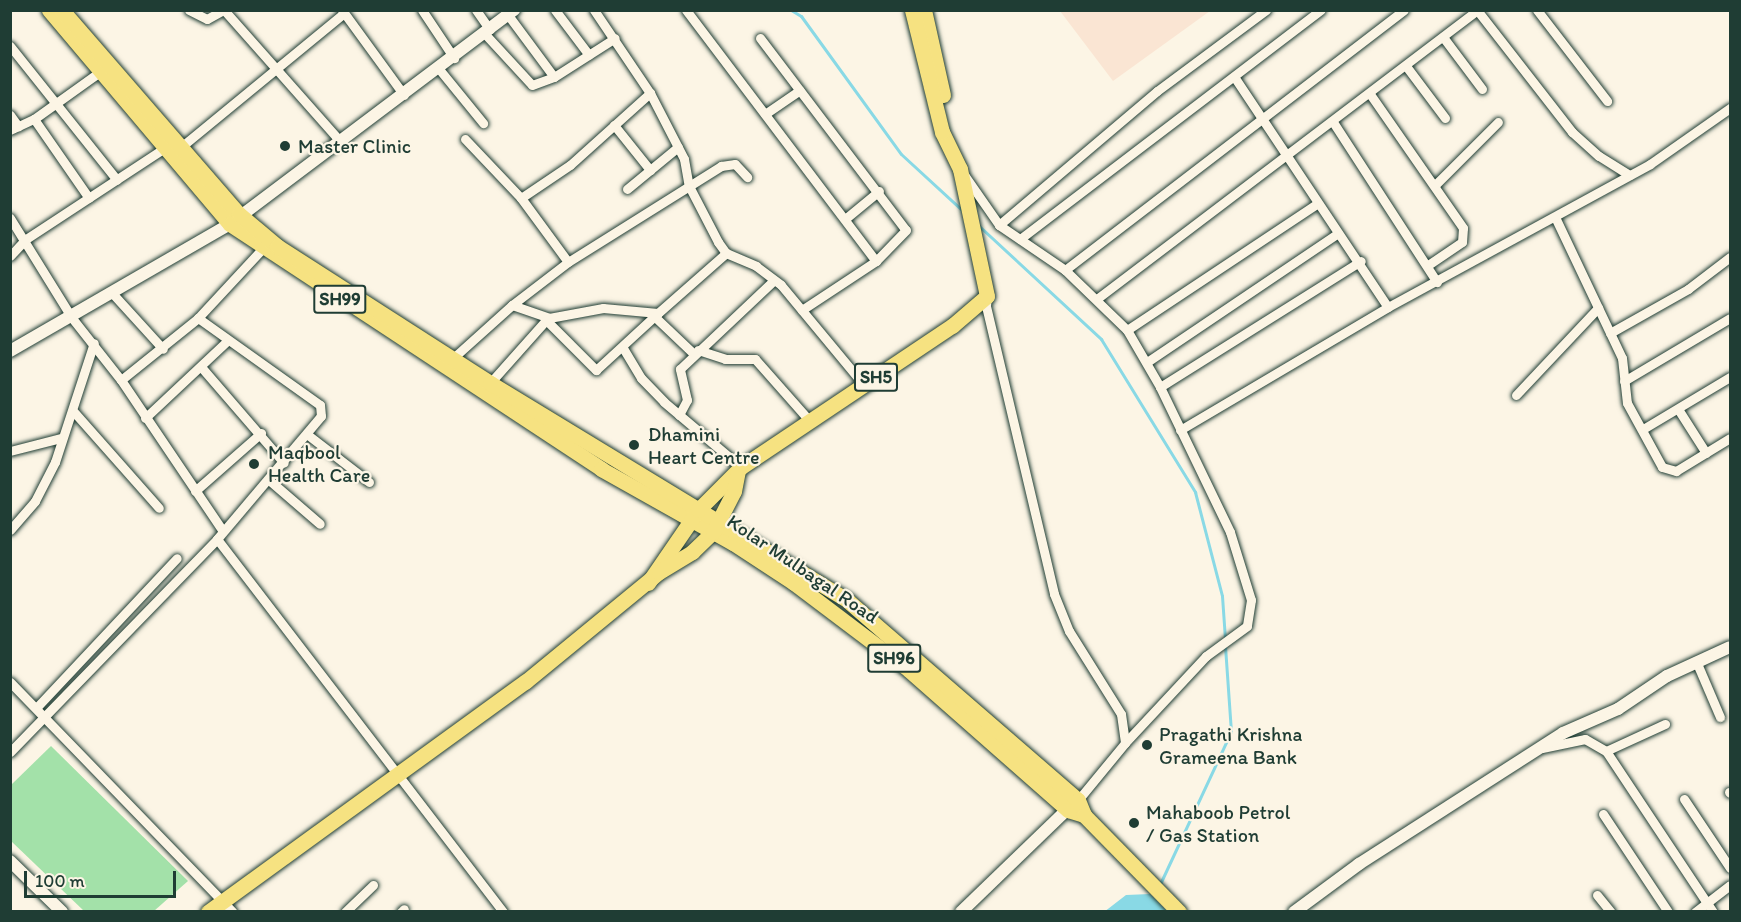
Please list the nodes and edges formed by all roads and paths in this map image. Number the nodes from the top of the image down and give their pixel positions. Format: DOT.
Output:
graph roads {
  1 [pos="189,10"];
  2 [pos="224,10"];
  3 [pos="422,10"];
  4 [pos="476,10"];
  5 [pos="555,10"];
  6 [pos="594,10"];
  7 [pos="686,10"];
  8 [pos="912,10"];
  9 [pos="924,10"];
  10 [pos="1266,10"];
  11 [pos="1321,10"];
  12 [pos="1404,10"];
  13 [pos="1477,10"];
  14 [pos="1537,10"];
  15 [pos="60,11"];
  16 [pos="343,12"];
  17 [pos="511,13"];
  18 [pos="488,32"];
  19 [pos="1443,37"];
  20 [pos="615,38"];
  21 [pos="760,38"];
  22 [pos="10,46"];
  23 [pos="589,55"];
  24 [pos="454,58"];
  25 [pos="1406,66"];
  26 [pos="439,69"];
  27 [pos="275,70"];
  28 [pos="101,71"];
  29 [pos="554,77"];
  30 [pos="1235,78"];
  31 [pos="1482,89"];
  32 [pos="800,90"];
  33 [pos="650,93"];
  34 [pos="1370,94"];
  35 [pos="404,95"];
  36 [pos="53,101"];
  37 [pos="1606,101"];
  38 [pos="1731,108"];
  39 [pos="765,114"];
  40 [pos="10,115"];
  41 [pos="34,118"];
  42 [pos="1445,118"];
  43 [pos="1262,121"];
  44 [pos="1334,122"];
  45 [pos="1498,122"];
  46 [pos="483,123"];
  47 [pos="614,125"];
  48 [pos="14,128"];
  49 [pos="465,139"];
  50 [pos="340,141"];
  51 [pos="950,146"];
  52 [pos="174,147"];
  53 [pos="678,147"];
  54 [pos="1286,157"];
  55 [pos="650,170"];
  56 [pos="960,174"];
  57 [pos="1630,175"];
  58 [pos="747,177"];
  59 [pos="117,180"];
  60 [pos="1435,185"];
  61 [pos="689,186"];
  62 [pos="627,189"];
  63 [pos="879,191"];
  64 [pos="89,198"];
  65 [pos="521,198"];
  66 [pos="1317,204"];
  67 [pos="1555,217"];
  68 [pos="10,218"];
  69 [pos="235,219"];
  70 [pos="845,219"];
  71 [pos="999,225"];
  72 [pos="1338,233"];
  73 [pos="26,239"];
  74 [pos="1020,239"];
  75 [pos="263,248"];
  76 [pos="726,252"];
  77 [pos="10,256"];
  78 [pos="1731,257"];
  79 [pos="876,261"];
  80 [pos="1361,261"];
  81 [pos="568,262"];
  82 [pos="1428,266"];
  83 [pos="1065,270"];
  84 [pos="774,280"];
  85 [pos="1437,282"];
  86 [pos="113,294"];
  87 [pos="987,296"];
  88 [pos="1098,298"];
  89 [pos="512,305"];
  90 [pos="1388,307"];
  91 [pos="1598,308"];
  92 [pos="802,310"];
  93 [pos="656,315"];
  94 [pos="72,318"];
  95 [pos="198,318"];
  96 [pos="1731,318"];
  97 [pos="547,319"];
  98 [pos="1127,330"];
  99 [pos="1610,333"];
  100 [pos="228,340"];
  101 [pos="94,343"];
  102 [pos="623,348"];
  103 [pos="163,349"];
  104 [pos="10,351"];
  105 [pos="696,352"];
  106 [pos="452,359"];
  107 [pos="1147,362"];
  108 [pos="202,368"];
  109 [pos="1731,377"];
  110 [pos="121,380"];
  111 [pos="1624,381"];
  112 [pos="490,383"];
  113 [pos="865,386"];
  114 [pos="1160,387"];
  115 [pos="1516,395"];
  116 [pos="1678,409"];
  117 [pos="74,412"];
  118 [pos="679,415"];
  119 [pos="145,418"];
  120 [pos="808,419"];
  121 [pos="1643,429"];
  122 [pos="1180,430"];
  123 [pos="261,433"];
  124 [pos="308,435"];
  125 [pos="61,438"];
  126 [pos="1731,438"];
  127 [pos="10,451"];
  128 [pos="1706,453"];
  129 [pos="284,464"];
  130 [pos="740,469"];
  131 [pos="269,480"];
  132 [pos="369,482"];
  133 [pos="734,490"];
  134 [pos="195,491"];
  135 [pos="664,505"];
  136 [pos="159,508"];
  137 [pos="694,516"];
  138 [pos="320,524"];
  139 [pos="716,526"];
  140 [pos="10,530"];
  141 [pos="220,535"];
  142 [pos="734,537"];
  143 [pos="675,540"];
  144 [pos="692,552"];
  145 [pos="177,558"];
  146 [pos="648,583"];
  147 [pos="1731,647"];
  148 [pos="1696,661"];
  149 [pos="10,682"];
  150 [pos="37,707"];
  151 [pos="47,717"];
  152 [pos="1720,717"];
  153 [pos="1665,724"];
  154 [pos="1125,743"];
  155 [pos="1537,750"];
  156 [pos="1606,751"];
  157 [pos="10,752"];
  158 [pos="396,774"];
  159 [pos="1684,799"];
  160 [pos="1073,805"];
  161 [pos="1603,814"];
  162 [pos="10,861"];
  163 [pos="1731,868"];
  164 [pos="374,885"];
  165 [pos="1731,885"];
  166 [pos="1597,895"];
  167 [pos="1707,902"];
  168 [pos="227,906"];
  169 [pos="500,908"];
  170 [pos="1178,910"];
  171 [pos="62,912"];
  172 [pos="208,912"];
  173 [pos="345,912"];
  174 [pos="489,912"];
  175 [pos="961,912"];
  176 [pos="1294,912"];
  177 [pos="1611,912"];
  178 [pos="1668,912"];
  179 [pos="1695,912"];
  180 [pos="1713,912"];
  1 -- 2 [label="street"];
  2 -- 27 [label="street"];
  3 -- 24 [label="street"];
  4 -- 18 [label="street"];
  5 -- 23 [label="street"];
  6 -- 20 [label="street"];
  7 -- 39 [label="street"];
  8 -- 51 [label="main road"];
  9 -- 51 [label="main road"];
  10 -- 71 [label="street"];
  11 -- 30 [label="street"];
  12 -- 43 [label="street"];
  13 -- 19 [label="street"];
  13 -- 57 [label="street"];
  14 -- 37 [label="street"];
  15 -- 28 [label="main road, SH99"];
  15 -- 52 [label="main road, SH99"];
  16 -- 27 [label="street"];
  16 -- 35 [label="street"];
  17 -- 18 [label="street"];
  17 -- 29 [label="street"];
  18 -- 24 [label="street"];
  18 -- 29 [label="street"];
  19 -- 25 [label="street"];
  19 -- 31 [label="street"];
  20 -- 23 [label="street"];
  20 -- 33 [label="street"];
  21 -- 32 [label="street"];
  22 -- 36 [label="street"];
  23 -- 29 [label="street"];
  24 -- 26 [label="street"];
  25 -- 34 [label="street"];
  25 -- 42 [label="street"];
  26 -- 35 [label="street"];
  26 -- 46 [label="street"];
  27 -- 50 [label="street"];
  27 -- 52 [label="street"];
  28 -- 36 [label="street"];
  28 -- 52 [label="main road, SH99"];
  30 -- 43 [label="street"];
  30 -- 74 [label="street"];
  32 -- 39 [label="street"];
  32 -- 63 [label="street"];
  33 -- 47 [label="street"];
  33 -- 53 [label="street"];
  34 -- 44 [label="street"];
  34 -- 60 [label="street"];
  35 -- 50 [label="street"];
  36 -- 41 [label="street"];
  36 -- 59 [label="street"];
  38 -- 57 [label="street"];
  39 -- 70 [label="street"];
  40 -- 48 [label="street"];
  41 -- 48 [label="street"];
  41 -- 64 [label="street"];
  43 -- 54 [label="street"];
  43 -- 83 [label="street"];
  44 -- 54 [label="street"];
  44 -- 82 [label="street"];
  45 -- 60 [label="street"];
  47 -- 55 [label="street"];
  47 -- 65 [label="street"];
  49 -- 65 [label="street"];
  50 -- 69 [label="street"];
  51 -- 56 [label="main road"];
  52 -- 59 [label="street"];
  52 -- 69 [label="main road, SH99"];
  53 -- 55 [label="street"];
  53 -- 61 [label="street"];
  54 -- 66 [label="street"];
  54 -- 88 [label="street"];
  55 -- 62 [label="street"];
  56 -- 71 [label="street"];
  56 -- 87 [label="main road"];
  57 -- 67 [label="street"];
  58 -- 61 [label="street"];
  59 -- 64 [label="street"];
  60 -- 82 [label="street"];
  61 -- 76 [label="street"];
  61 -- 81 [label="street"];
  63 -- 70 [label="street"];
  63 -- 79 [label="street"];
  64 -- 73 [label="street"];
  65 -- 81 [label="street"];
  66 -- 72 [label="street"];
  66 -- 98 [label="street"];
  67 -- 85 [label="street"];
  67 -- 91 [label="street"];
  68 -- 73 [label="street"];
  69 -- 75 [label="main road, SH99"];
  69 -- 86 [label="street"];
  69 -- 106 [label="main road, SH99"];
  70 -- 79 [label="street"];
  71 -- 74 [label="street"];
  72 -- 80 [label="street"];
  72 -- 107 [label="street"];
  73 -- 77 [label="street"];
  73 -- 94 [label="street"];
  74 -- 83 [label="street"];
  75 -- 95 [label="street"];
  75 -- 135 [label="main road, SH99"];
  76 -- 84 [label="street"];
  76 -- 93 [label="street"];
  78 -- 99 [label="street"];
  79 -- 92 [label="street"];
  80 -- 90 [label="street"];
  80 -- 114 [label="street"];
  81 -- 89 [label="street"];
  82 -- 85 [label="street"];
  83 -- 88 [label="street"];
  84 -- 92 [label="street"];
  84 -- 105 [label="street"];
  85 -- 90 [label="street"];
  86 -- 94 [label="street"];
  86 -- 103 [label="street"];
  87 -- 113 [label="main road, SH5"];
  87 -- 154 [label="street"];
  88 -- 98 [label="street"];
  89 -- 97 [label="street"];
  89 -- 106 [label="street"];
  90 -- 122 [label="street"];
  91 -- 99 [label="street"];
  91 -- 115 [label="street"];
  92 -- 113 [label="street"];
  93 -- 97 [label="street"];
  93 -- 102 [label="street"];
  93 -- 105 [label="street"];
  94 -- 101 [label="street"];
  94 -- 104 [label="street"];
  95 -- 100 [label="street"];
  95 -- 103 [label="street"];
  96 -- 111 [label="street"];
  97 -- 102 [label="street"];
  97 -- 112 [label="street"];
  98 -- 107 [label="street"];
  99 -- 111 [label="street"];
  100 -- 108 [label="street"];
  100 -- 124 [label="street"];
  101 -- 110 [label="street"];
  101 -- 117 [label="street"];
  102 -- 118 [label="street"];
  103 -- 110 [label="street"];
  105 -- 118 [label="street"];
  105 -- 120 [label="street"];
  106 -- 112 [label="main road, SH99"];
  107 -- 114 [label="street"];
  108 -- 119 [label="street"];
  108 -- 123 [label="street"];
  109 -- 116 [label="street"];
  110 -- 119 [label="street"];
  111 -- 121 [label="street"];
  112 -- 137 [label="main road, SH99"];
  113 -- 120 [label="main road, SH5"];
  114 -- 122 [label="street"];
  116 -- 121 [label="street"];
  116 -- 128 [label="street"];
  117 -- 125 [label="street"];
  117 -- 136 [label="street"];
  118 -- 130 [label="street"];
  119 -- 134 [label="street"];
  120 -- 130 [label="main road, SH5"];
  121 -- 128 [label="street"];
  122 -- 154 [label="street"];
  123 -- 129 [label="street"];
  123 -- 134 [label="street"];
  124 -- 129 [label="street"];
  124 -- 132 [label="street"];
  125 -- 127 [label="street"];
  125 -- 140 [label="street"];
  126 -- 128 [label="street"];
  129 -- 131 [label="street"];
  130 -- 133 [label="main road"];
  130 -- 137 [label="main road, SH5"];
  131 -- 138 [label="street"];
  131 -- 141 [label="street"];
  133 -- 139 [label="main road"];
  133 -- 142 [label="main road"];
  134 -- 141 [label="street"];
  135 -- 137 [label="main road, SH99"];
  135 -- 143 [label="main road"];
  137 -- 139 [label="main road, SH96"];
  137 -- 143 [label="main road"];
  139 -- 142 [label="main road, Kolar Mulbagal Road / SH96"];
  139 -- 144 [label="main road"];
  141 -- 151 [label="street"];
  141 -- 158 [label="street"];
  142 -- 144 [label="main road"];
  142 -- 160 [label="main road, Kolar Mulbagal Road / SH96"];
  143 -- 146 [label="main road"];
  144 -- 146 [label="main road"];
  145 -- 150 [label="street"];
  146 -- 158 [label="main road"];
  147 -- 148 [label="street"];
  148 -- 152 [label="street"];
  148 -- 155 [label="street"];
  149 -- 150 [label="street"];
  150 -- 151 [label="street"];
  151 -- 157 [label="street"];
  151 -- 168 [label="street"];
  153 -- 156 [label="street"];
  154 -- 160 [label="street"];
  155 -- 156 [label="street"];
  155 -- 176 [label="street"];
  156 -- 167 [label="street"];
  158 -- 168 [label="main road"];
  158 -- 169 [label="street"];
  159 -- 163 [label="street"];
  160 -- 170 [label="main road, Kolar Mulbagal Road / SH96"];
  160 -- 175 [label="street"];
  161 -- 178 [label="street"];
  162 -- 171 [label="street"];
  164 -- 173 [label="street"];
  165 -- 167 [label="street"];
  166 -- 177 [label="street"];
  167 -- 179 [label="street"];
  167 -- 180 [label="street"];
  168 -- 172 [label="main road"];
  169 -- 174 [label="street"];
}
